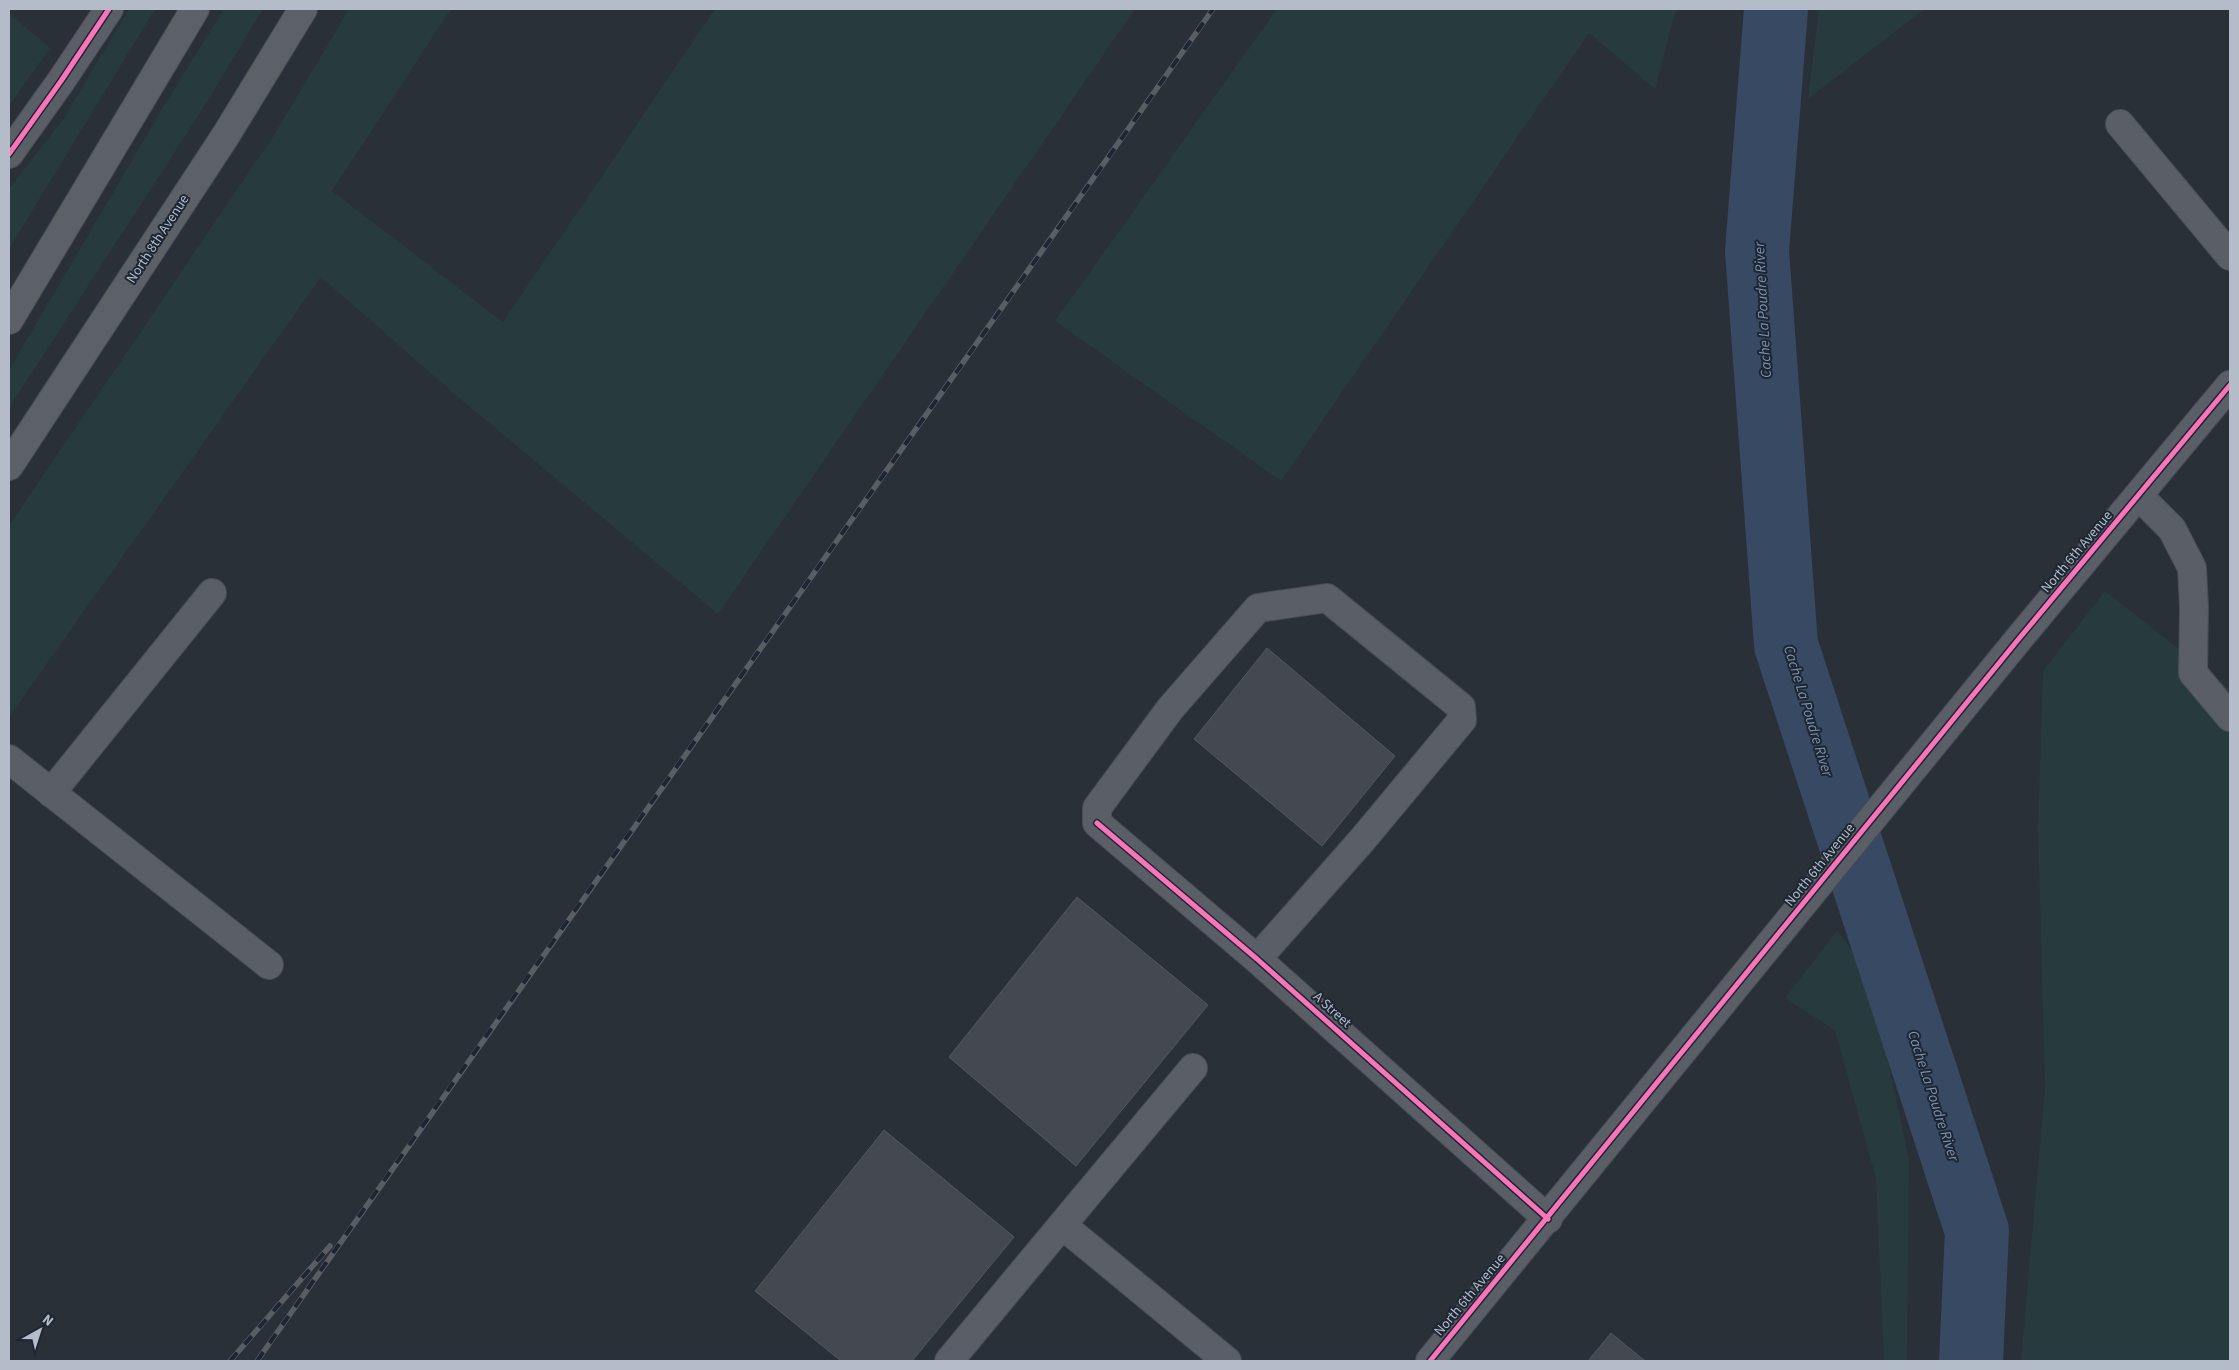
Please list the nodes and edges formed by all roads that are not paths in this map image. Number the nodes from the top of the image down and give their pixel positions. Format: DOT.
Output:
graph roads {
  1 [pos="109,9"];
  2 [pos="195,9"];
  3 [pos="303,9"];
  4 [pos="2120,124"];
  5 [pos="9,154"];
  6 [pos="2230,256"];
  7 [pos="9,320"];
  8 [pos="2230,385"];
  9 [pos="9,466"];
  10 [pos="2139,496"];
  11 [pos="212,593"];
  12 [pos="2230,717"];
  13 [pos="9,759"];
  14 [pos="51,793"];
  15 [pos="1258,959"];
  16 [pos="270,966"];
  17 [pos="1193,1068"];
  18 [pos="1548,1219"];
  19 [pos="1062,1225"];
  20 [pos="949,1361"];
  21 [pos="1228,1361"];
  22 [pos="1430,1361"];
  1 -- 5 [label="street"];
  2 -- 7 [label="main road"];
  3 -- 9 [label="main road, North 8th Avenue"];
  4 -- 6 [label="street"];
  8 -- 10 [label="street, North 6th Avenue"];
  10 -- 12 [label="street"];
  10 -- 18 [label="street, North 6th Avenue"];
  11 -- 14 [label="street"];
  13 -- 14 [label="street"];
  14 -- 16 [label="street"];
  15 -- 15 [label="street, A Street"];
  15 -- 18 [label="street, A Street"];
  17 -- 19 [label="street"];
  18 -- 22 [label="street, North 6th Avenue"];
  19 -- 20 [label="street"];
  19 -- 21 [label="street"];
}
